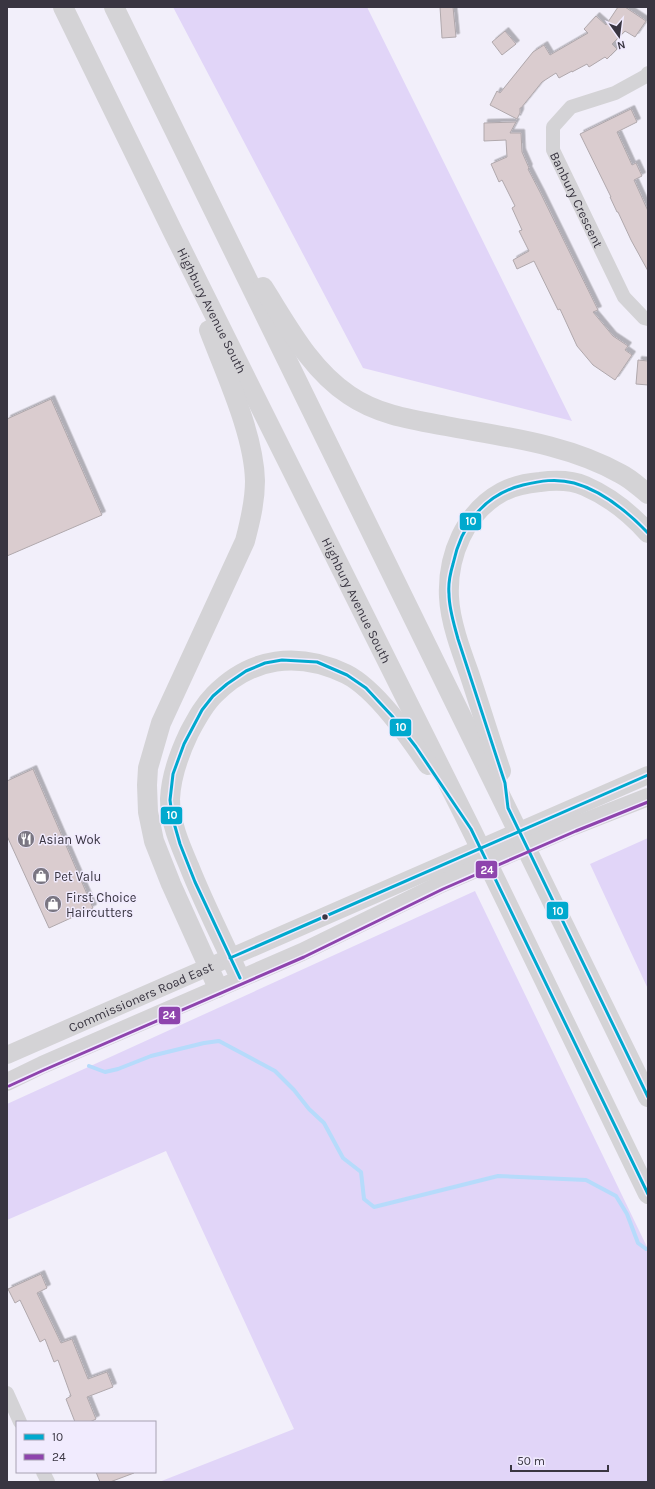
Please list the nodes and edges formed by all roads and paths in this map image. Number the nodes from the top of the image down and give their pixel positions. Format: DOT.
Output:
graph roads {
  1 [pos="63,7"];
  2 [pos="114,7"];
  3 [pos="648,73"];
  4 [pos="206,198"];
  5 [pos="173,232"];
  6 [pos="648,319"];
  7 [pos="648,494"];
  8 [pos="648,533"];
  9 [pos="648,775"];
  10 [pos="648,797"];
  11 [pos="508,808"];
  12 [pos="570,819"];
  13 [pos="471,829"];
  14 [pos="438,877"];
  15 [pos="230,958"];
  16 [pos="209,967"];
  17 [pos="240,978"];
  18 [pos="218,988"];
  19 [pos="7,1056"];
  20 [pos="7,1082"];
  21 [pos="648,1097"];
  22 [pos="648,1194"];
  23 [pos="7,1393"];
  24 [pos="20,1421"];
  25 [pos="44,1473"];
  26 [pos="48,1482"];
  1 -- 5 [label="highway, Highbury Avenue South"];
  2 -- 4 [label="highway"];
  3 -- 6 [label="street, Banbury Crescent"];
  4 -- 7 [label="highway"];
  4 -- 11 [label="highway"];
  5 -- 13 [label="highway, Highbury Avenue South"];
  5 -- 16 [label="highway"];
  8 -- 11 [label="highway"];
  9 -- 12 [label="main road, Commissioners Road East"];
  10 -- 12 [label="main road, Commissioners Road East"];
  11 -- 21 [label="highway"];
  12 -- 14 [label="main road, Commissioners Road East"];
  13 -- 15 [label="highway"];
  13 -- 22 [label="highway, Highbury Avenue South"];
  14 -- 15 [label="main road, Commissioners Road East"];
  14 -- 17 [label="main road, Commissioners Road East"];
  15 -- 16 [label="main road, Commissioners Road East"];
  15 -- 17 [label="highway"];
  16 -- 18 [label="highway"];
  16 -- 19 [label="main road, Commissioners Road East"];
  17 -- 18 [label="main road, Commissioners Road East"];
  18 -- 20 [label="main road, Commissioners Road East"];
  23 -- 24 [label="street"];
  25 -- 26 [label="street"];
}
